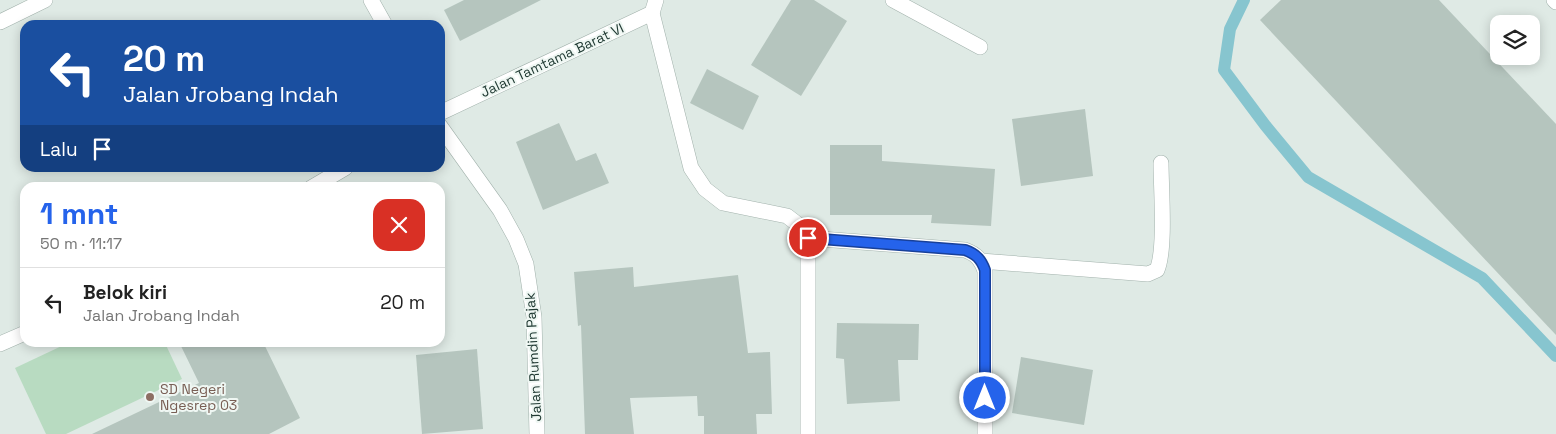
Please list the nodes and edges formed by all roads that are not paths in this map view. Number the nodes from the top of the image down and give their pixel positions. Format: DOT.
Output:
graph roads {
  1 [pos="45,0"];
  2 [pos="371,0"];
  3 [pos="893,0"];
  4 [pos="654,7"];
  5 [pos="381,20"];
  6 [pos="0,22"];
  7 [pos="980,47"];
  8 [pos="445,111"];
  9 [pos="445,133"];
  10 [pos="1161,163"];
  11 [pos="338,172"];
  12 [pos="321,182"];
  13 [pos="808,238"];
  14 [pos="981,261"];
  15 [pos="20,334"];
  16 [pos="0,344"];
  17 [pos="537,434"];
  18 [pos="808,434"];
  19 [pos="985,434"];
  1 -- 6 [label="street"];
  2 -- 5 [label="street"];
  3 -- 7 [label="street"];
  4 -- 8 [label="street, Jalan Tamtama Barat VI"];
  4 -- 13 [label="street"];
  9 -- 17 [label="street, Jalan Rumdin Pajak"];
  10 -- 14 [label="street"];
  11 -- 12 [label="street"];
  13 -- 14 [label="street"];
  13 -- 18 [label="street"];
  14 -- 19 [label="street"];
  15 -- 16 [label="street"];
}
